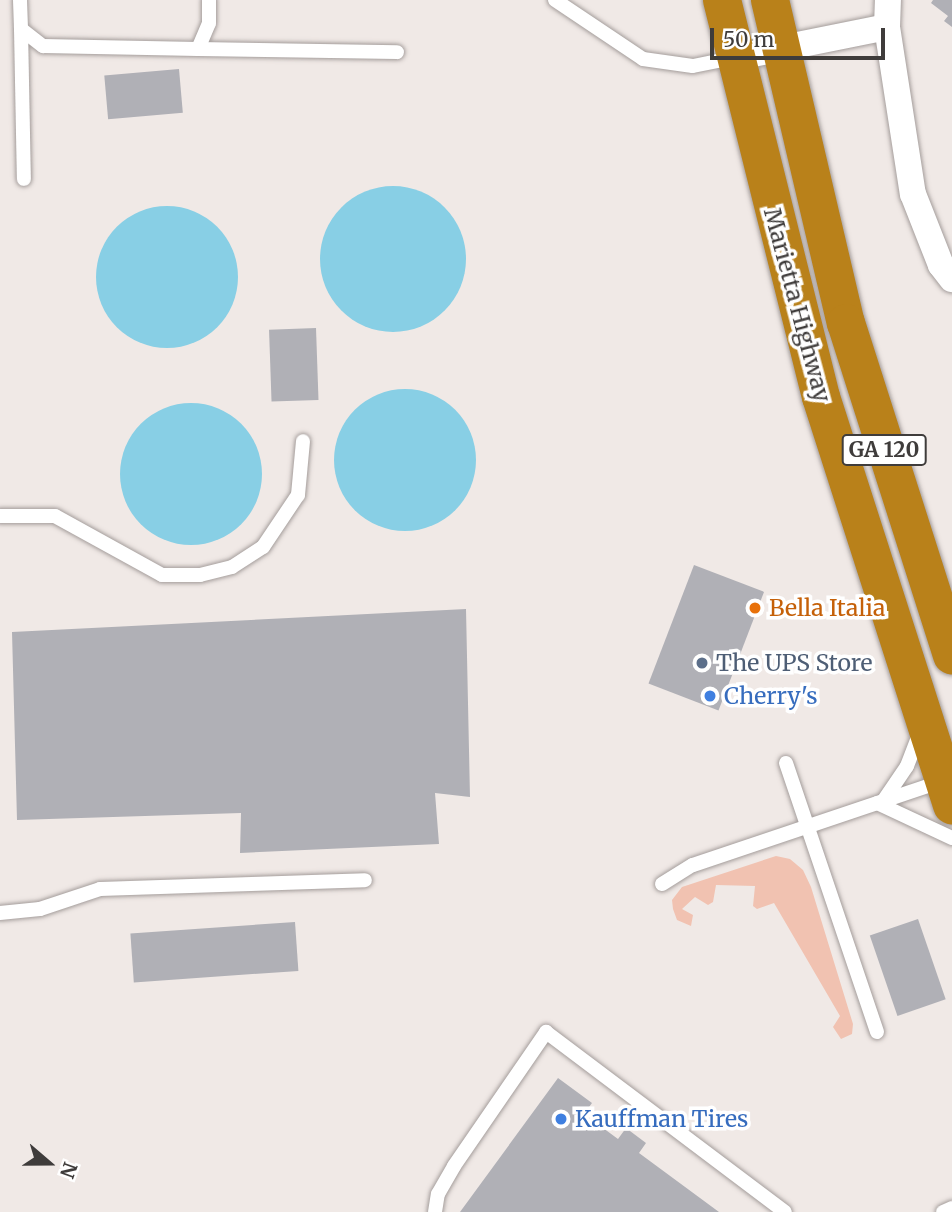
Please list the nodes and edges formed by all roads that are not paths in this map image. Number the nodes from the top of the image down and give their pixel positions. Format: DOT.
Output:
graph roads {
  1 [pos="20,0"];
  2 [pos="209,0"];
  3 [pos="555,0"];
  4 [pos="722,0"];
  5 [pos="770,0"];
  6 [pos="888,0"];
  7 [pos="887,27"];
  8 [pos="21,29"];
  9 [pos="779,48"];
  10 [pos="198,49"];
  11 [pos="397,52"];
  12 [pos="733,58"];
  13 [pos="24,180"];
  14 [pos="952,279"];
  15 [pos="303,441"];
  16 [pos="0,516"];
  17 [pos="952,656"];
  18 [pos="923,717"];
  19 [pos="786,763"];
  20 [pos="948,793"];
  21 [pos="880,802"];
  22 [pos="807,827"];
  23 [pos="952,838"];
  24 [pos="365,880"];
  25 [pos="662,884"];
  26 [pos="0,913"];
  27 [pos="877,1032"];
  28 [pos="952,1208"];
  29 [pos="435,1212"];
  30 [pos="785,1212"];
  31 [pos="943,1212"];
  1 -- 8 [label="lane"];
  2 -- 10 [label="lane"];
  3 -- 12 [label="lane"];
  4 -- 12 [label="highway, Marietta Highway / GA 120"];
  5 -- 9 [label="highway, Marietta Highway / GA 120"];
  6 -- 7 [label="street"];
  7 -- 9 [label="street"];
  7 -- 14 [label="street"];
  8 -- 10 [label="lane"];
  8 -- 13 [label="lane"];
  9 -- 12 [label="street"];
  9 -- 17 [label="highway, Marietta Highway / GA 120"];
  10 -- 11 [label="lane"];
  12 -- 18 [label="highway, Marietta Highway / GA 120"];
  15 -- 16 [label="lane"];
  18 -- 20 [label="highway, Marietta Highway / GA 120"];
  18 -- 21 [label="lane"];
  19 -- 22 [label="lane"];
  20 -- 21 [label="lane"];
  21 -- 22 [label="lane"];
  21 -- 23 [label="lane"];
  22 -- 25 [label="lane"];
  22 -- 27 [label="lane"];
  24 -- 26 [label="lane"];
  28 -- 31 [label="lane"];
  29 -- 30 [label="lane"];
}
